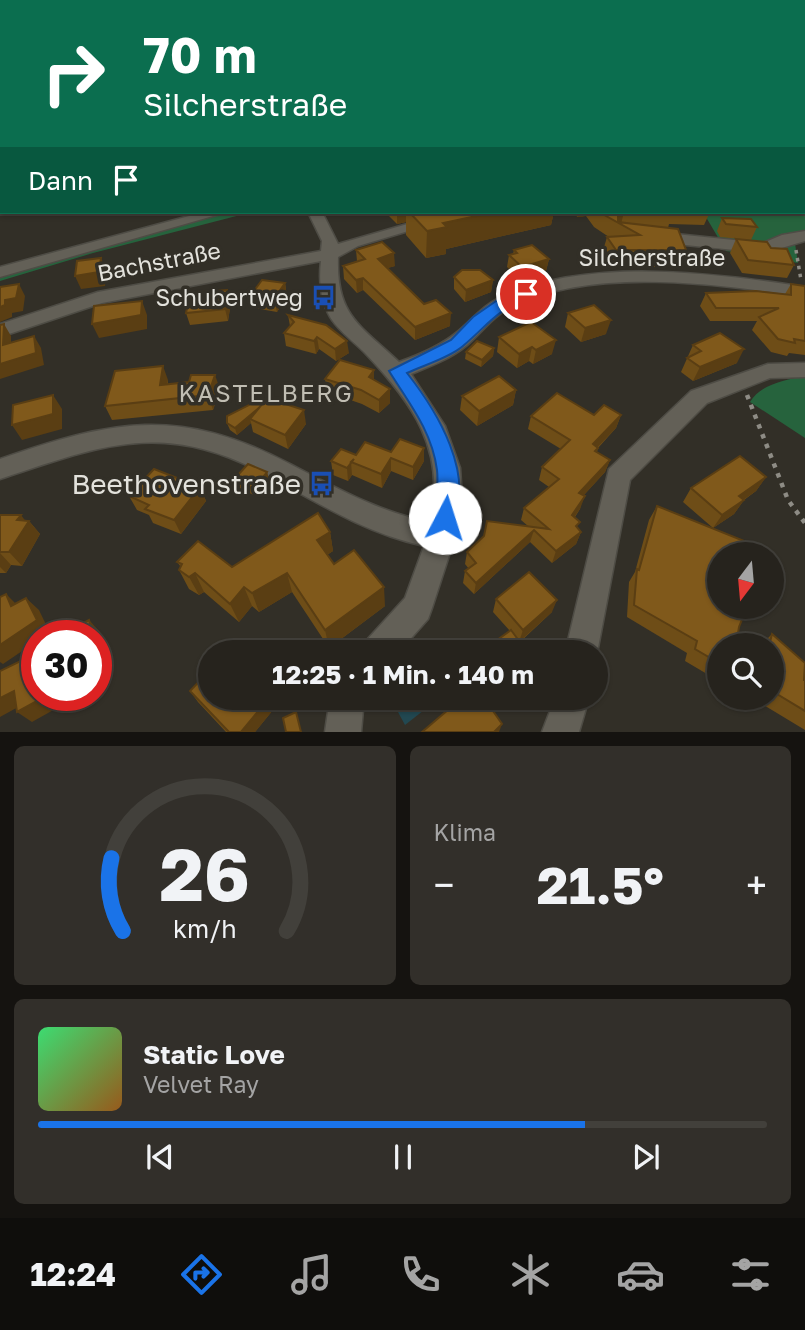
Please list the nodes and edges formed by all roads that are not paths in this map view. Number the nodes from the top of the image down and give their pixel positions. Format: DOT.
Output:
graph roads {
  1 [pos="213,214"];
  2 [pos="316,214"];
  3 [pos="458,214"];
  4 [pos="633,235"];
  5 [pos="796,237"];
  6 [pos="330,254"];
  7 [pos="0,272"];
  8 [pos="804,292"];
  9 [pos="0,331"];
  10 [pos="805,370"];
  11 [pos="397,371"];
  12 [pos="0,468"];
  13 [pos="441,537"];
  14 [pos="388,640"];
  15 [pos="584,640"];
  16 [pos="346,710"];
  17 [pos="569,710"];
  18 [pos="343,732"];
  19 [pos="559,732"];
  1 -- 7 [label="street"];
  2 -- 6 [label="street"];
  3 -- 6 [label="street"];
  4 -- 5 [label="street"];
  6 -- 9 [label="street, Bachstraße"];
  6 -- 11 [label="street"];
  8 -- 11 [label="street, Silcherstraße"];
  10 -- 15 [label="street"];
  11 -- 13 [label="street"];
  12 -- 13 [label="street"];
  13 -- 14 [label="street"];
  16 -- 18 [label="street"];
  17 -- 19 [label="street"];
}
